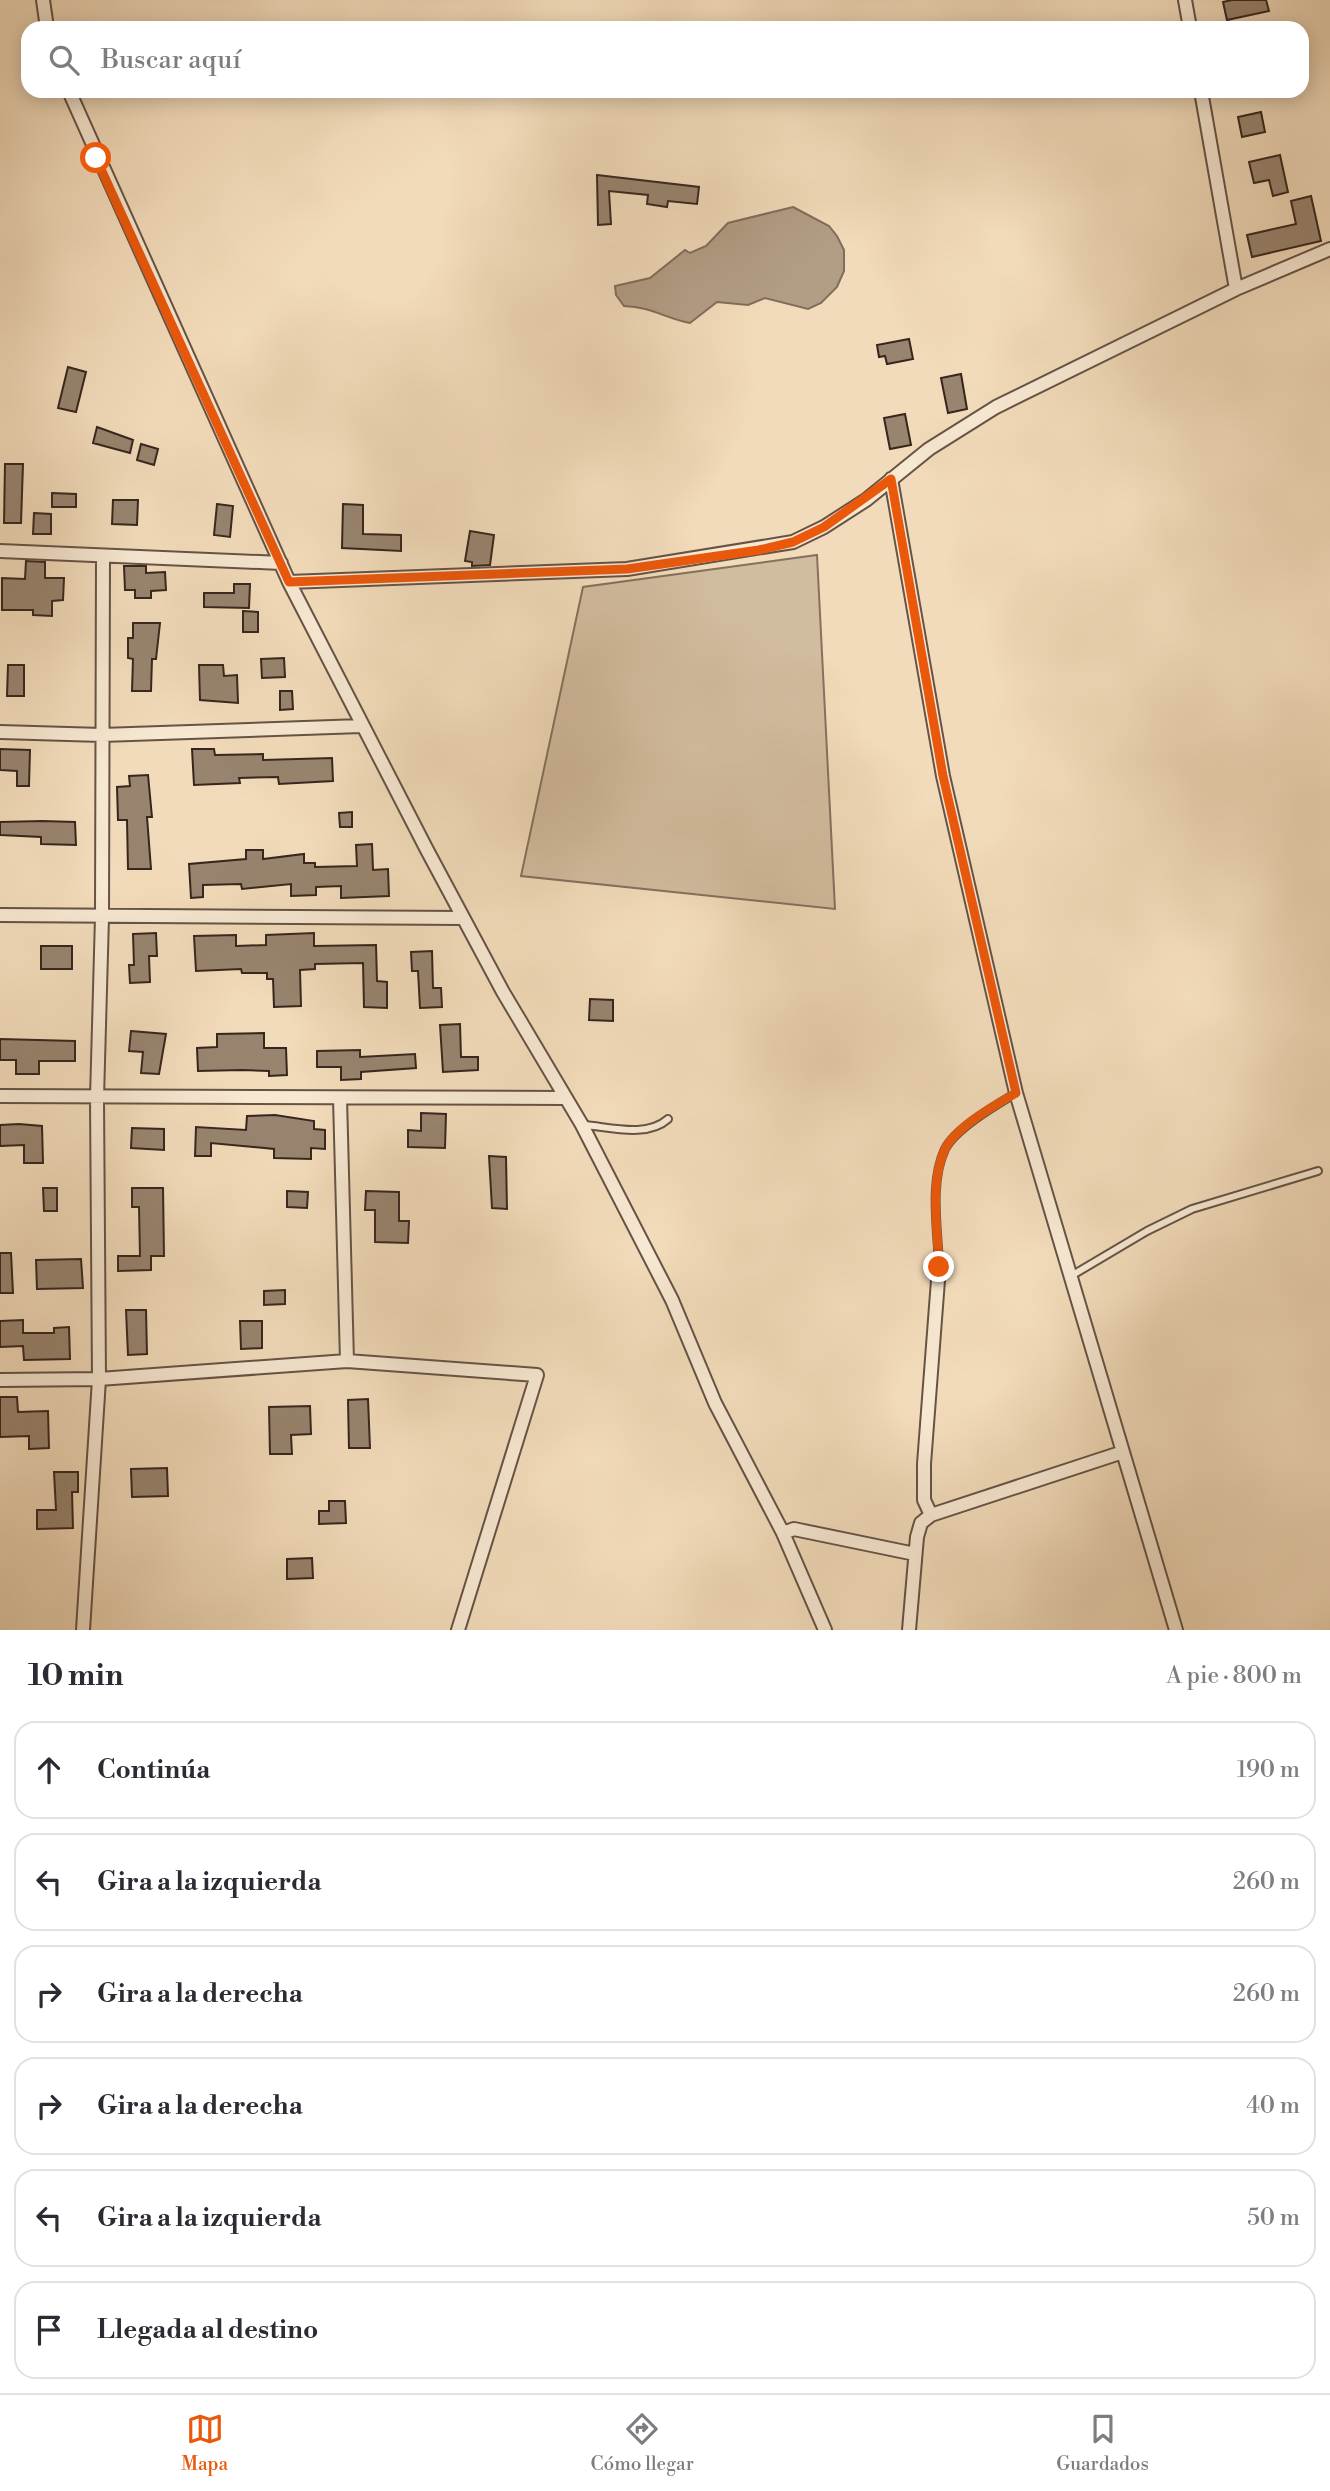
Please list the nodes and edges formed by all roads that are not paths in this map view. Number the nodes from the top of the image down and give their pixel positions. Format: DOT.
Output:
graph roads {
  1 [pos="43,0"];
  2 [pos="1185,0"];
  3 [pos="46,21"];
  4 [pos="1189,21"];
  5 [pos="72,98"];
  6 [pos="1202,98"];
  7 [pos="1330,248"];
  8 [pos="1236,289"];
  9 [pos="891,479"];
  10 [pos="0,551"];
  11 [pos="103,557"];
  12 [pos="281,563"];
  13 [pos="289,582"];
  14 [pos="361,726"];
  15 [pos="0,732"];
  16 [pos="102,735"];
  17 [pos="0,915"];
  18 [pos="102,917"];
  19 [pos="463,918"];
  20 [pos="1016,1093"];
  21 [pos="0,1096"];
  22 [pos="97,1098"];
  23 [pos="340,1098"];
  24 [pos="566,1098"];
  25 [pos="668,1119"];
  26 [pos="582,1125"];
  27 [pos="1318,1171"];
  28 [pos="939,1267"];
  29 [pos="1071,1276"];
  30 [pos="347,1362"];
  31 [pos="99,1379"];
  32 [pos="0,1380"];
  33 [pos="1123,1452"];
  34 [pos="931,1515"];
  35 [pos="783,1533"];
  36 [pos="915,1554"];
  37 [pos="83,1630"];
  38 [pos="458,1630"];
  39 [pos="825,1630"];
  40 [pos="908,1630"];
  41 [pos="1176,1630"];
  1 -- 3 [label="street"];
  2 -- 4 [label="street"];
  5 -- 12 [label="street"];
  6 -- 8 [label="street"];
  7 -- 8 [label="street"];
  8 -- 9 [label="street"];
  9 -- 13 [label="street"];
  9 -- 20 [label="street"];
  10 -- 11 [label="street"];
  11 -- 12 [label="street"];
  11 -- 16 [label="street"];
  12 -- 13 [label="street"];
  13 -- 14 [label="street"];
  14 -- 16 [label="street"];
  14 -- 19 [label="street"];
  15 -- 16 [label="street"];
  16 -- 18 [label="street"];
  17 -- 18 [label="street"];
  18 -- 19 [label="street"];
  18 -- 22 [label="street"];
  19 -- 24 [label="street"];
  20 -- 28 [label="lane"];
  20 -- 29 [label="street"];
  21 -- 22 [label="street"];
  22 -- 23 [label="street"];
  22 -- 31 [label="street"];
  23 -- 24 [label="street"];
  23 -- 30 [label="street"];
  24 -- 26 [label="street"];
  25 -- 26 [label="lane"];
  26 -- 35 [label="street"];
  27 -- 29 [label="lane"];
  28 -- 34 [label="street"];
  29 -- 33 [label="street"];
  30 -- 31 [label="street"];
  30 -- 38 [label="street"];
  31 -- 32 [label="street"];
  31 -- 37 [label="street"];
  33 -- 34 [label="street"];
  33 -- 41 [label="street"];
  34 -- 36 [label="street"];
  35 -- 36 [label="street"];
  35 -- 39 [label="street"];
  36 -- 40 [label="street"];
}
